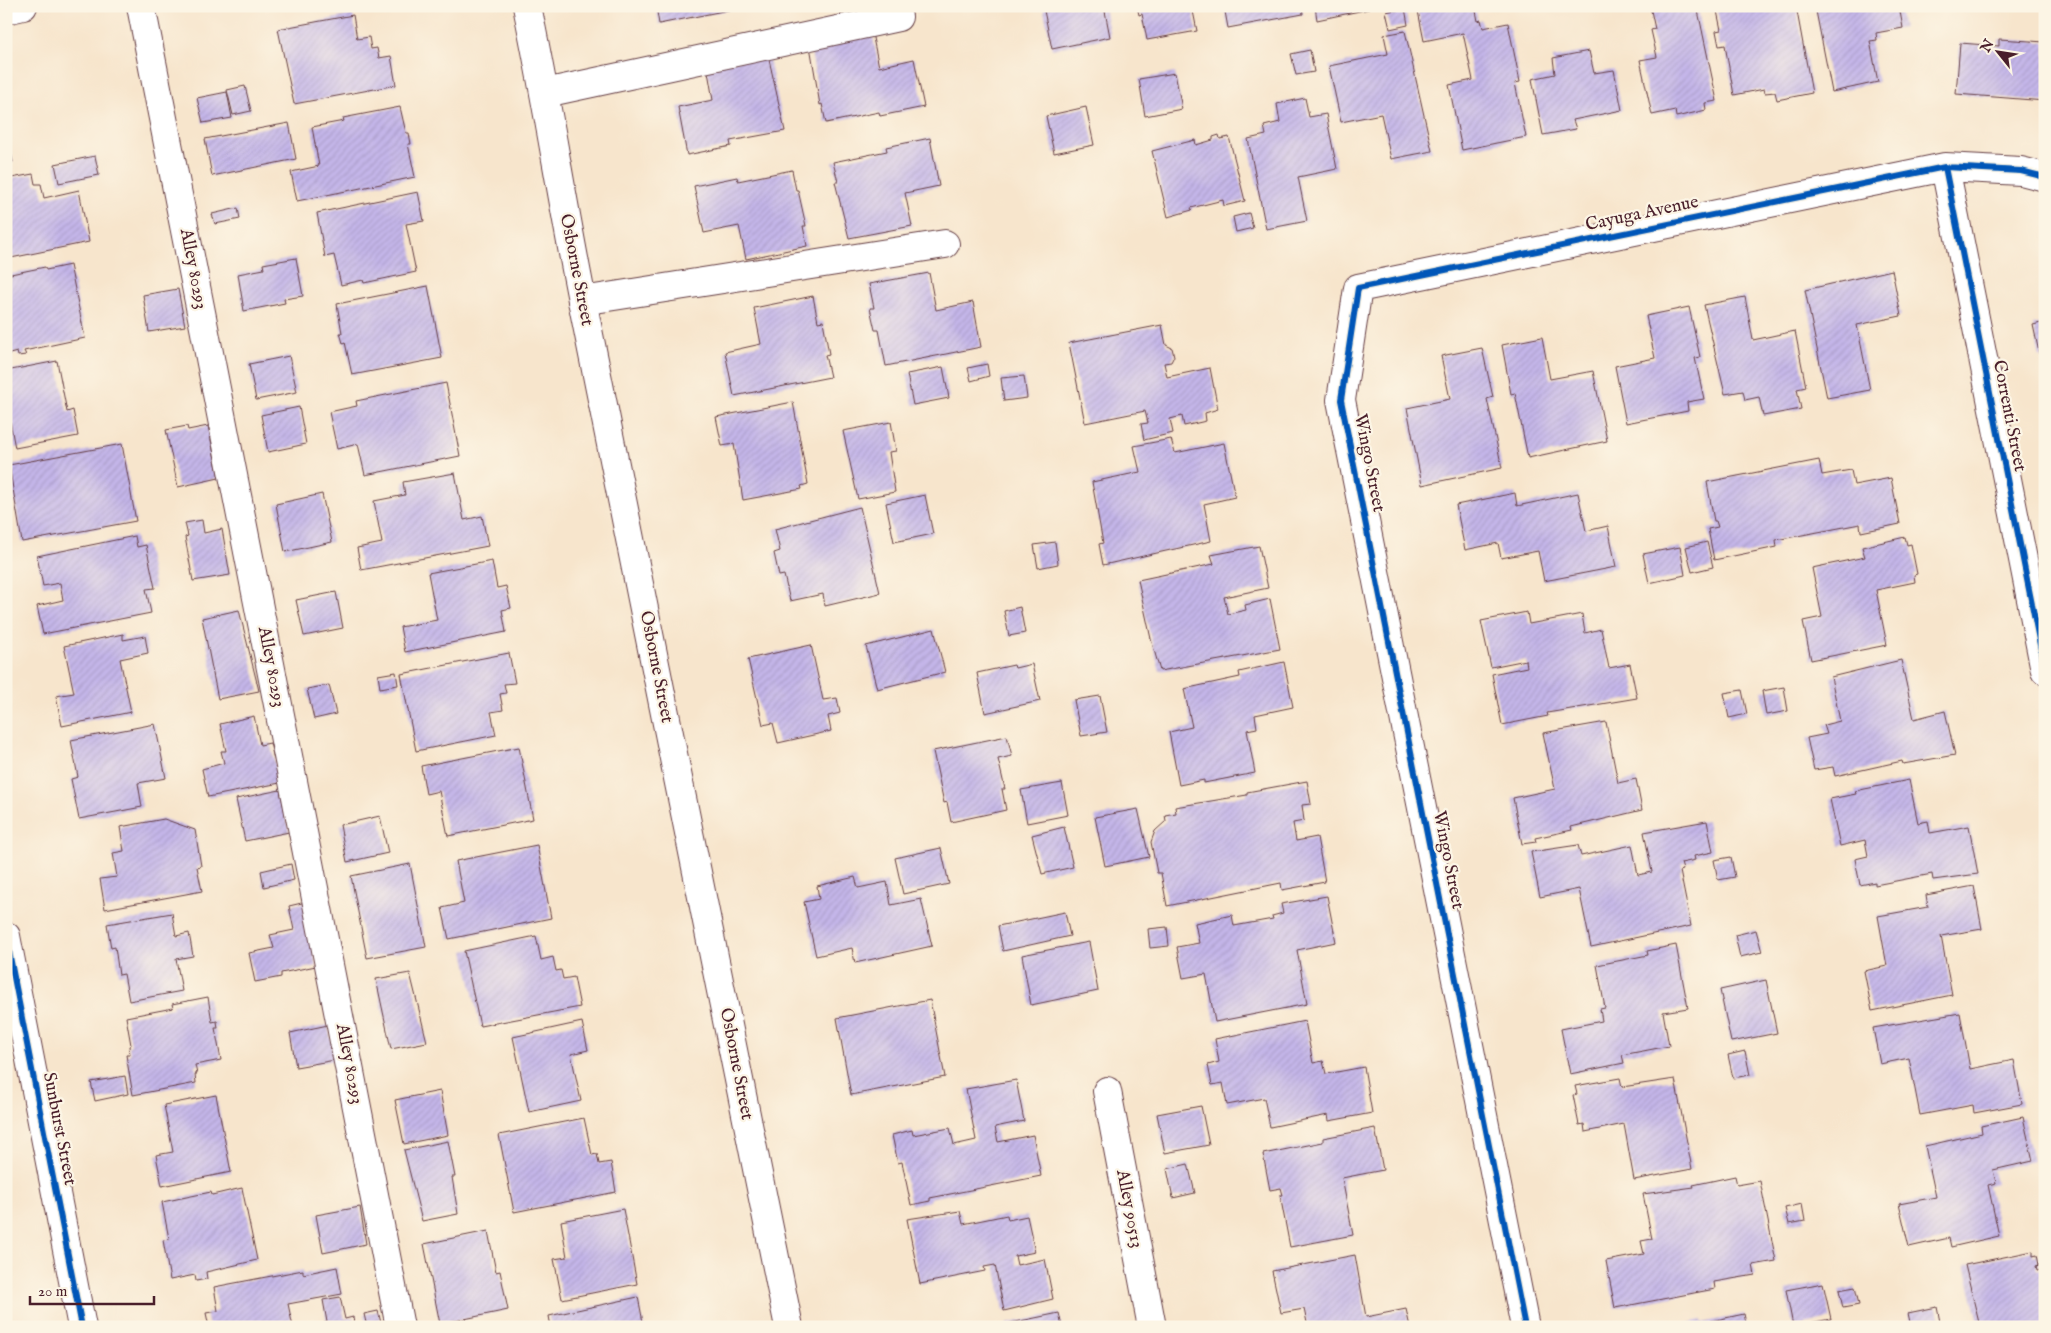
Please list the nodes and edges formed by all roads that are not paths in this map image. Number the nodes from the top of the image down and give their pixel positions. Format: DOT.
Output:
graph roads {
  1 [pos="23,6"];
  2 [pos="141,6"];
  3 [pos="527,6"];
  4 [pos="6,10"];
  5 [pos="898,17"];
  6 [pos="545,93"];
  7 [pos="1945,167"];
  8 [pos="2045,176"];
  9 [pos="945,244"];
  10 [pos="582,301"];
  11 [pos="1341,400"];
  12 [pos="2045,670"];
  13 [pos="6,936"];
  14 [pos="1107,1091"];
  15 [pos="82,1327"];
  16 [pos="400,1327"];
  17 [pos="789,1327"];
  18 [pos="1152,1327"];
  19 [pos="1525,1327"];
  1 -- 4 [label="street"];
  2 -- 16 [label="street, Alley 80293"];
  3 -- 6 [label="street, Osborne Street"];
  5 -- 6 [label="street"];
  6 -- 10 [label="street, Osborne Street"];
  7 -- 8 [label="street, Cayuga Avenue"];
  7 -- 11 [label="street, Cayuga Avenue"];
  7 -- 12 [label="street, Correnti Street"];
  9 -- 10 [label="street"];
  10 -- 17 [label="street, Osborne Street"];
  11 -- 19 [label="street, Wingo Street"];
  13 -- 15 [label="street, Sunburst Street"];
  14 -- 18 [label="street, Alley 90513"];
}
